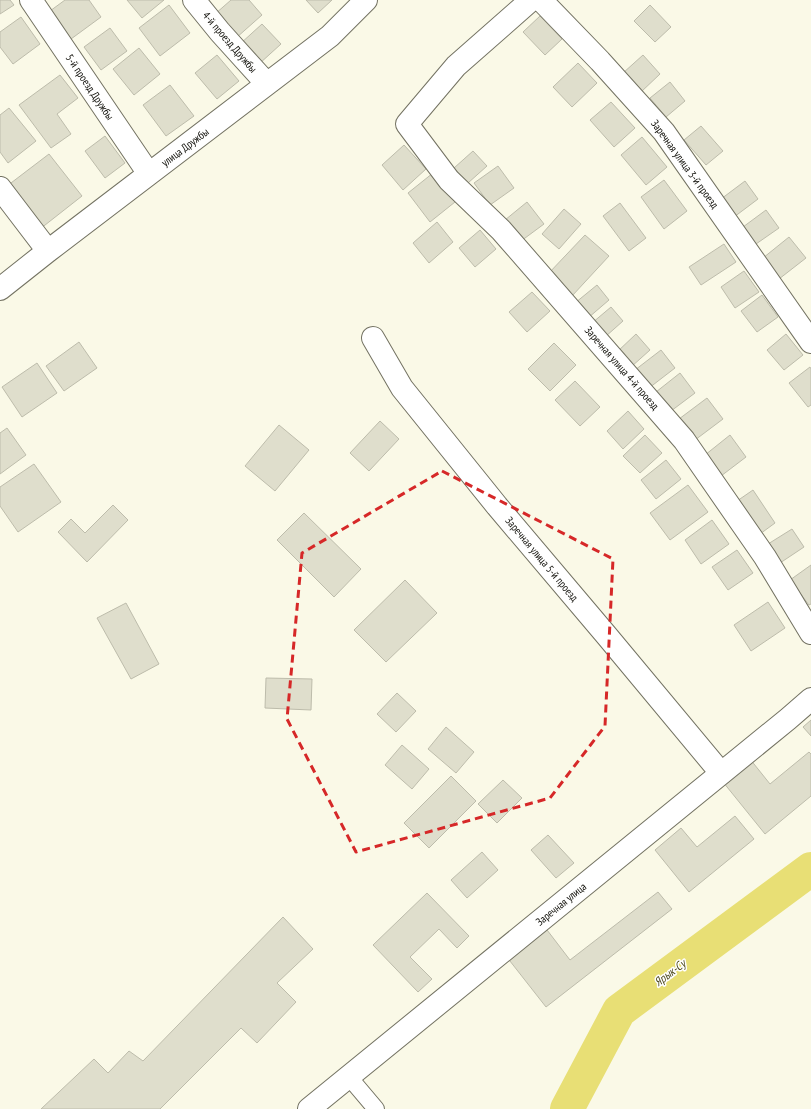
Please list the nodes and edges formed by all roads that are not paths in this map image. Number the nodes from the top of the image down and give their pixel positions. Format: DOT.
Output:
graph roads {
  1 [pos="31,0"];
  2 [pos="194,0"];
  3 [pos="366,0"];
  4 [pos="531,0"];
  5 [pos="541,0"];
  6 [pos="267,84"];
  7 [pos="149,174"];
  8 [pos="0,188"];
  9 [pos="48,251"];
  10 [pos="0,289"];
  11 [pos="373,338"];
  12 [pos="811,342"];
  13 [pos="811,633"];
  14 [pos="811,699"];
  15 [pos="721,773"];
  16 [pos="349,1077"];
  17 [pos="310,1109"];
  18 [pos="376,1109"];
  1 -- 7 [label="street, 5-й проезд Дружбы"];
  2 -- 6 [label="street, 4-й проезд Дружбы"];
  3 -- 6 [label="street, улица Дружбы"];
  4 -- 13 [label="street, Заречная улица 4-й проезд"];
  5 -- 12 [label="street, Заречная улица 3-й проезд"];
  6 -- 7 [label="street, улица Дружбы"];
  7 -- 9 [label="street, улица Дружбы"];
  8 -- 9 [label="street"];
  9 -- 10 [label="street, улица Дружбы"];
  11 -- 15 [label="street, Заречная улица 5-й проезд"];
  14 -- 15 [label="street, Заречная улица"];
  15 -- 16 [label="street, Заречная улица"];
  16 -- 17 [label="street, Заречная улица"];
  16 -- 18 [label="street"];
}
